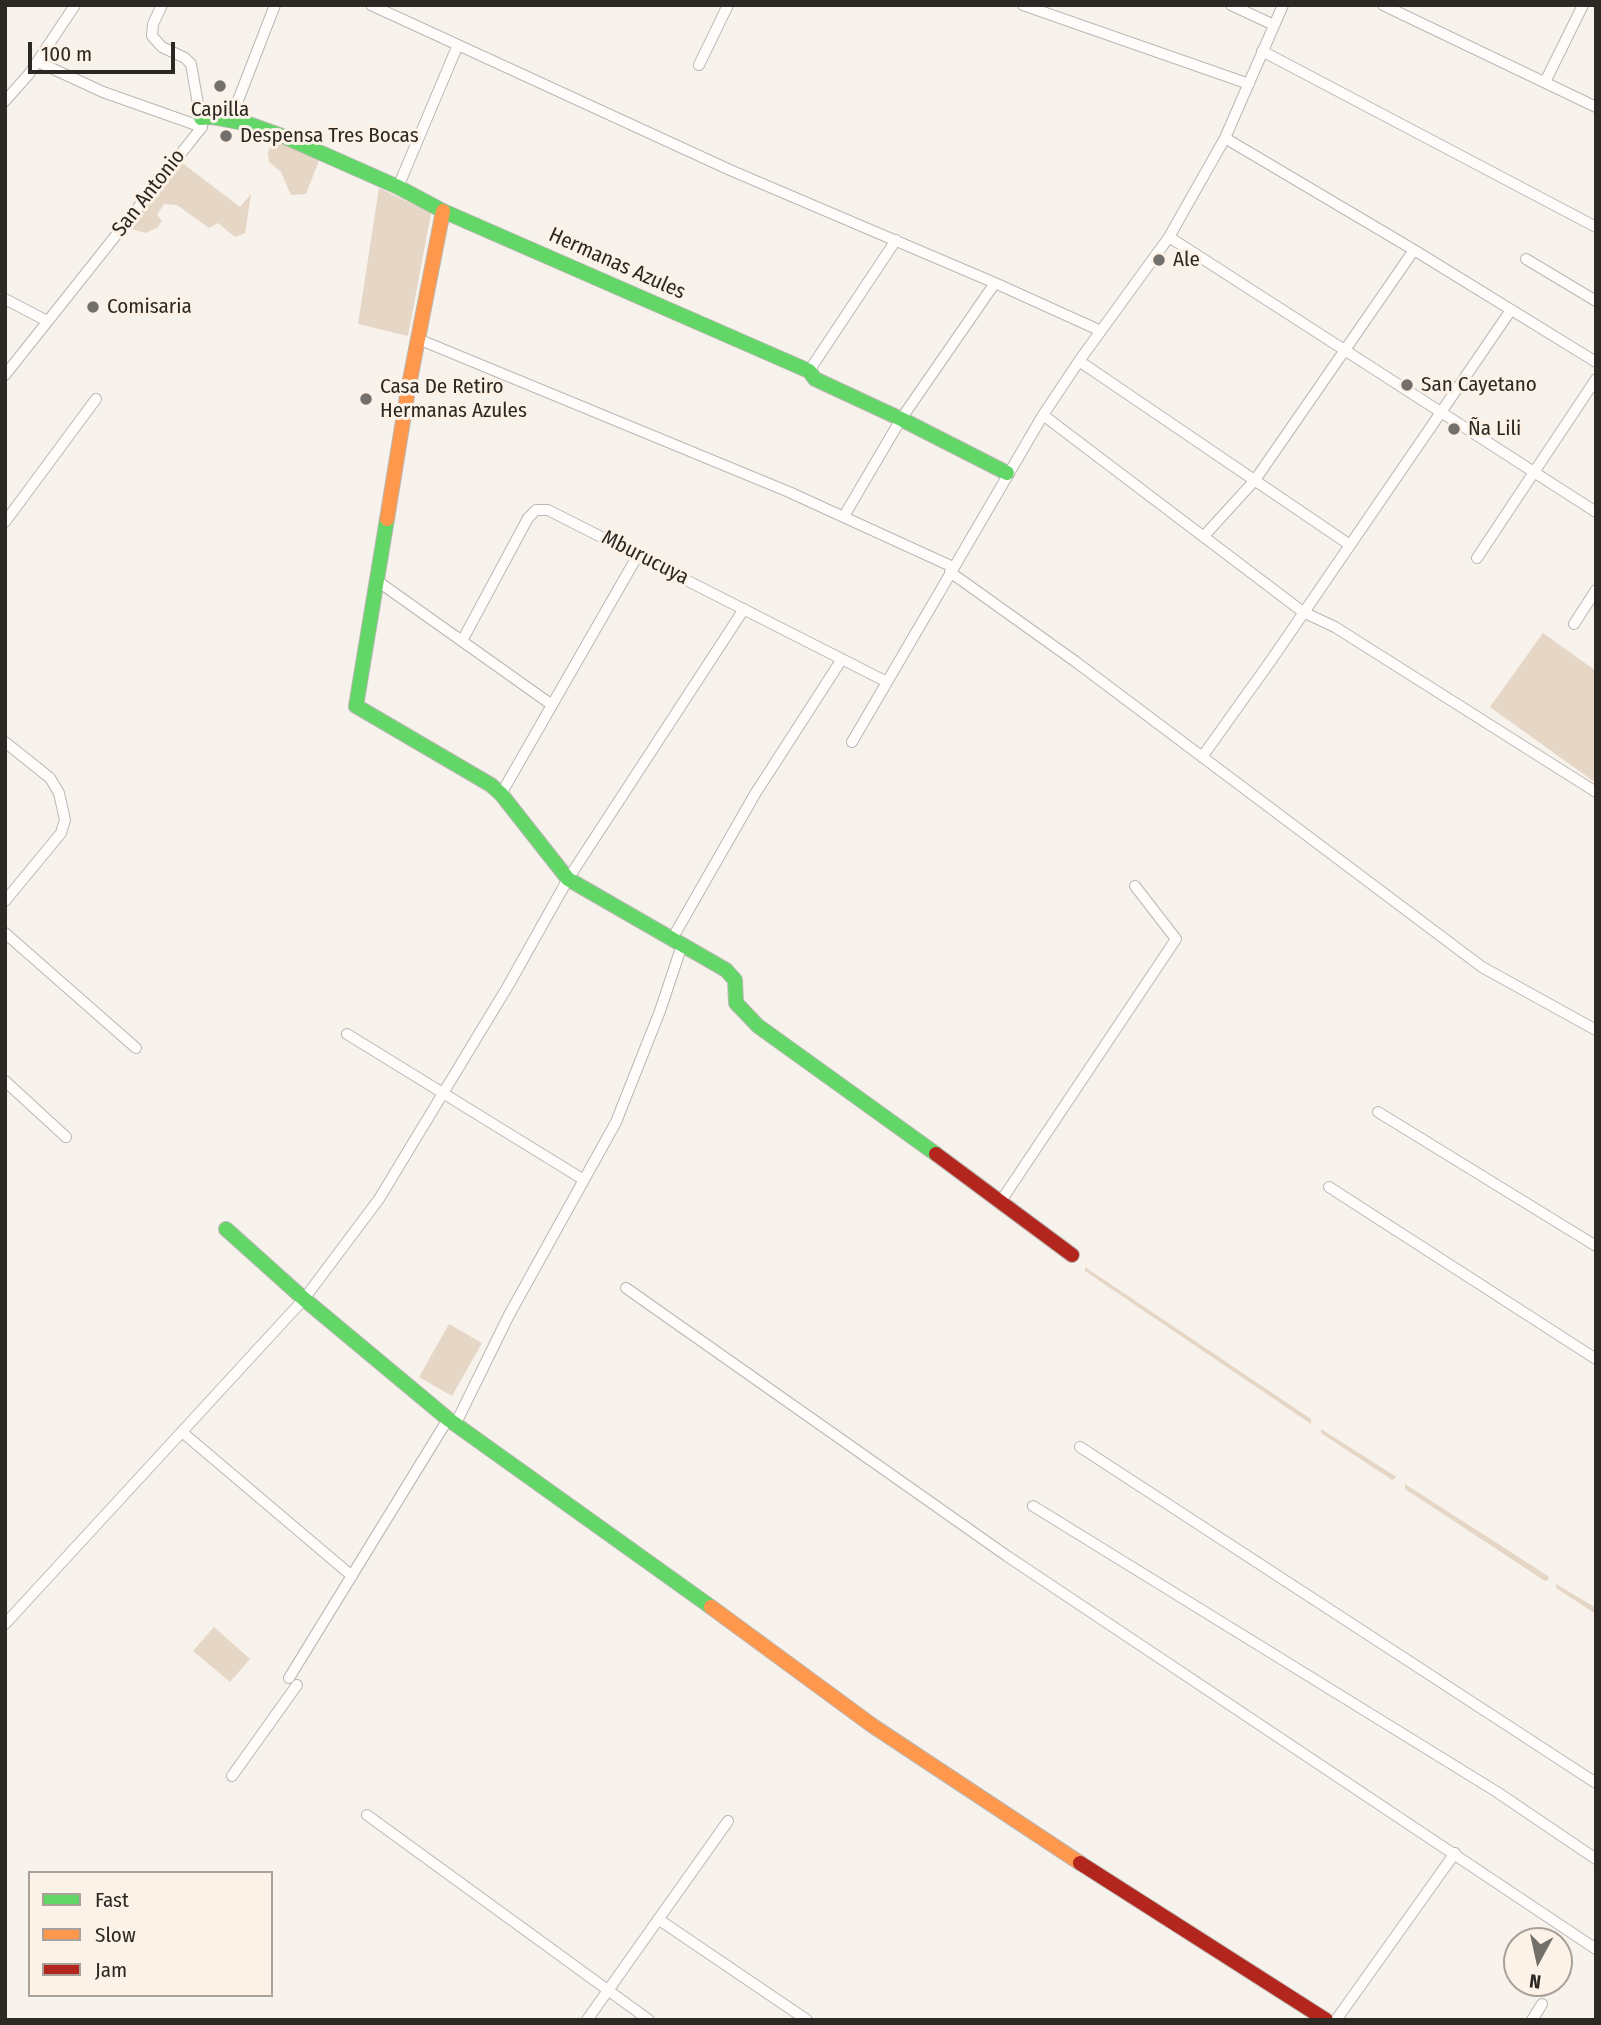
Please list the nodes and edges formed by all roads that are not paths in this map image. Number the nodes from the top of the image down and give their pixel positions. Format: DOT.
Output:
graph roads {
  1 [pos="75,5"];
  2 [pos="162,5"];
  3 [pos="275,5"];
  4 [pos="371,5"];
  5 [pos="728,5"];
  6 [pos="1023,5"];
  7 [pos="1231,5"];
  8 [pos="1283,5"];
  9 [pos="1383,5"];
  10 [pos="1583,5"];
  11 [pos="1274,25"];
  12 [pos="457,47"];
  13 [pos="1262,51"];
  14 [pos="38,62"];
  15 [pos="699,65"];
  16 [pos="1545,82"];
  17 [pos="1249,84"];
  18 [pos="5,101"];
  19 [pos="1596,107"];
  20 [pos="230,121"];
  21 [pos="201,123"];
  22 [pos="1225,138"];
  23 [pos="398,187"];
  24 [pos="443,211"];
  25 [pos="1596,227"];
  26 [pos="1169,237"];
  27 [pos="896,240"];
  28 [pos="1414,250"];
  29 [pos="1526,259"];
  30 [pos="995,283"];
  31 [pos="5,299"];
  32 [pos="1596,301"];
  33 [pos="1511,310"];
  34 [pos="47,321"];
  35 [pos="1101,331"];
  36 [pos="418,339"];
  37 [pos="1345,350"];
  38 [pos="1079,361"];
  39 [pos="1596,362"];
  40 [pos="809,371"];
  41 [pos="5,375"];
  42 [pos="1596,379"];
  43 [pos="96,400"];
  44 [pos="1441,412"];
  45 [pos="1043,415"];
  46 [pos="901,419"];
  47 [pos="1535,472"];
  48 [pos="1007,474"];
  49 [pos="1255,480"];
  50 [pos="1596,512"];
  51 [pos="844,516"];
  52 [pos="5,522"];
  53 [pos="1204,536"];
  54 [pos="1350,545"];
  55 [pos="638,555"];
  56 [pos="1477,558"];
  57 [pos="952,570"];
  58 [pos="376,580"];
  59 [pos="1596,590"];
  60 [pos="744,609"];
  61 [pos="1303,612"];
  62 [pos="1574,624"];
  63 [pos="462,641"];
  64 [pos="842,659"];
  65 [pos="887,682"];
  66 [pos="552,705"];
  67 [pos="5,742"];
  68 [pos="852,742"];
  69 [pos="1202,757"];
  70 [pos="1596,792"];
  71 [pos="501,794"];
  72 [pos="568,879"];
  73 [pos="1135,886"];
  74 [pos="5,901"];
  75 [pos="5,933"];
  76 [pos="677,942"];
  77 [pos="1596,1030"];
  78 [pos="347,1034"];
  79 [pos="136,1048"];
  80 [pos="5,1081"];
  81 [pos="442,1092"];
  82 [pos="1378,1111"];
  83 [pos="66,1137"];
  84 [pos="584,1180"];
  85 [pos="1329,1187"];
  86 [pos="1001,1200"];
  87 [pos="226,1229"];
  88 [pos="1596,1246"];
  89 [pos="1072,1255"];
  90 [pos="626,1288"];
  91 [pos="304,1299"];
  92 [pos="1596,1359"];
  93 [pos="452,1421"];
  94 [pos="182,1432"];
  95 [pos="1080,1447"];
  96 [pos="1033,1506"];
  97 [pos="352,1576"];
  98 [pos="5,1624"];
  99 [pos="232,1776"];
  100 [pos="1596,1783"];
  101 [pos="367,1815"];
  102 [pos="728,1821"];
  103 [pos="1455,1853"];
  104 [pos="1596,1859"];
  105 [pos="658,1919"];
  106 [pos="1596,1949"];
  107 [pos="608,1989"];
  108 [pos="1542,2004"];
  109 [pos="1325,2019"];
  110 [pos="587,2020"];
  111 [pos="649,2020"];
  112 [pos="807,2020"];
  113 [pos="1532,2020"];
  1 -- 14 [label="street"];
  2 -- 21 [label="street"];
  3 -- 20 [label="street"];
  4 -- 12 [label="street"];
  5 -- 15 [label="street"];
  6 -- 17 [label="street"];
  7 -- 11 [label="street"];
  8 -- 11 [label="street"];
  9 -- 16 [label="street"];
  10 -- 16 [label="street"];
  11 -- 13 [label="street"];
  12 -- 23 [label="street"];
  12 -- 27 [label="street"];
  13 -- 17 [label="street"];
  13 -- 25 [label="street"];
  14 -- 18 [label="street"];
  14 -- 21 [label="street, Hermanas Azules"];
  16 -- 19 [label="street"];
  17 -- 22 [label="street"];
  20 -- 21 [label="street, Hermanas Azules"];
  20 -- 23 [label="street, Hermanas Azules"];
  21 -- 34 [label="street, San Antonio"];
  22 -- 26 [label="street"];
  22 -- 28 [label="street"];
  23 -- 24 [label="street, Hermanas Azules"];
  24 -- 36 [label="street"];
  24 -- 40 [label="street, Hermanas Azules"];
  26 -- 35 [label="street"];
  26 -- 37 [label="street"];
  27 -- 30 [label="street"];
  27 -- 40 [label="street"];
  28 -- 33 [label="street"];
  28 -- 37 [label="street"];
  29 -- 32 [label="street"];
  30 -- 35 [label="street"];
  30 -- 46 [label="street"];
  31 -- 34 [label="street"];
  33 -- 39 [label="street"];
  33 -- 44 [label="street"];
  34 -- 41 [label="street, San Antonio"];
  35 -- 38 [label="street"];
  36 -- 51 [label="street"];
  36 -- 58 [label="street"];
  37 -- 44 [label="street"];
  37 -- 49 [label="street"];
  38 -- 45 [label="street"];
  38 -- 49 [label="street"];
  40 -- 46 [label="street, Hermanas Azules"];
  42 -- 47 [label="street"];
  43 -- 52 [label="street"];
  44 -- 47 [label="street"];
  44 -- 54 [label="street"];
  45 -- 48 [label="street"];
  45 -- 53 [label="street"];
  46 -- 48 [label="street, Hermanas Azules"];
  46 -- 51 [label="street"];
  47 -- 50 [label="street"];
  47 -- 56 [label="street"];
  48 -- 57 [label="street"];
  49 -- 53 [label="street"];
  49 -- 54 [label="street"];
  51 -- 57 [label="street"];
  53 -- 61 [label="street"];
  54 -- 61 [label="street"];
  55 -- 60 [label="street, Mburucuya"];
  55 -- 63 [label="street, Mburucuya"];
  55 -- 66 [label="street"];
  57 -- 65 [label="street"];
  57 -- 69 [label="street"];
  58 -- 63 [label="street"];
  58 -- 71 [label="street"];
  59 -- 62 [label="street"];
  60 -- 64 [label="street, Mburucuya"];
  60 -- 72 [label="street"];
  61 -- 69 [label="street"];
  61 -- 70 [label="street"];
  63 -- 66 [label="street"];
  64 -- 65 [label="street, Mburucuya"];
  64 -- 76 [label="street"];
  65 -- 68 [label="street"];
  66 -- 71 [label="street"];
  67 -- 74 [label="street"];
  69 -- 77 [label="street"];
  71 -- 72 [label="street"];
  72 -- 76 [label="street"];
  72 -- 81 [label="street"];
  73 -- 86 [label="street"];
  75 -- 79 [label="street"];
  76 -- 84 [label="street"];
  76 -- 86 [label="street"];
  78 -- 81 [label="street"];
  80 -- 83 [label="street"];
  81 -- 84 [label="street"];
  81 -- 91 [label="street"];
  82 -- 88 [label="street"];
  84 -- 93 [label="street"];
  85 -- 92 [label="street"];
  86 -- 89 [label="street"];
  87 -- 91 [label="street"];
  90 -- 103 [label="street"];
  91 -- 93 [label="street"];
  91 -- 94 [label="street"];
  93 -- 97 [label="street"];
  93 -- 109 [label="street"];
  94 -- 97 [label="street"];
  94 -- 98 [label="street"];
  95 -- 100 [label="street"];
  96 -- 104 [label="street"];
  97 -- 99 [label="street"];
  101 -- 107 [label="street"];
  102 -- 105 [label="street"];
  103 -- 106 [label="street"];
  103 -- 109 [label="street"];
  105 -- 107 [label="street"];
  105 -- 112 [label="street"];
  107 -- 110 [label="street"];
  107 -- 111 [label="street"];
  108 -- 113 [label="street"];
}
